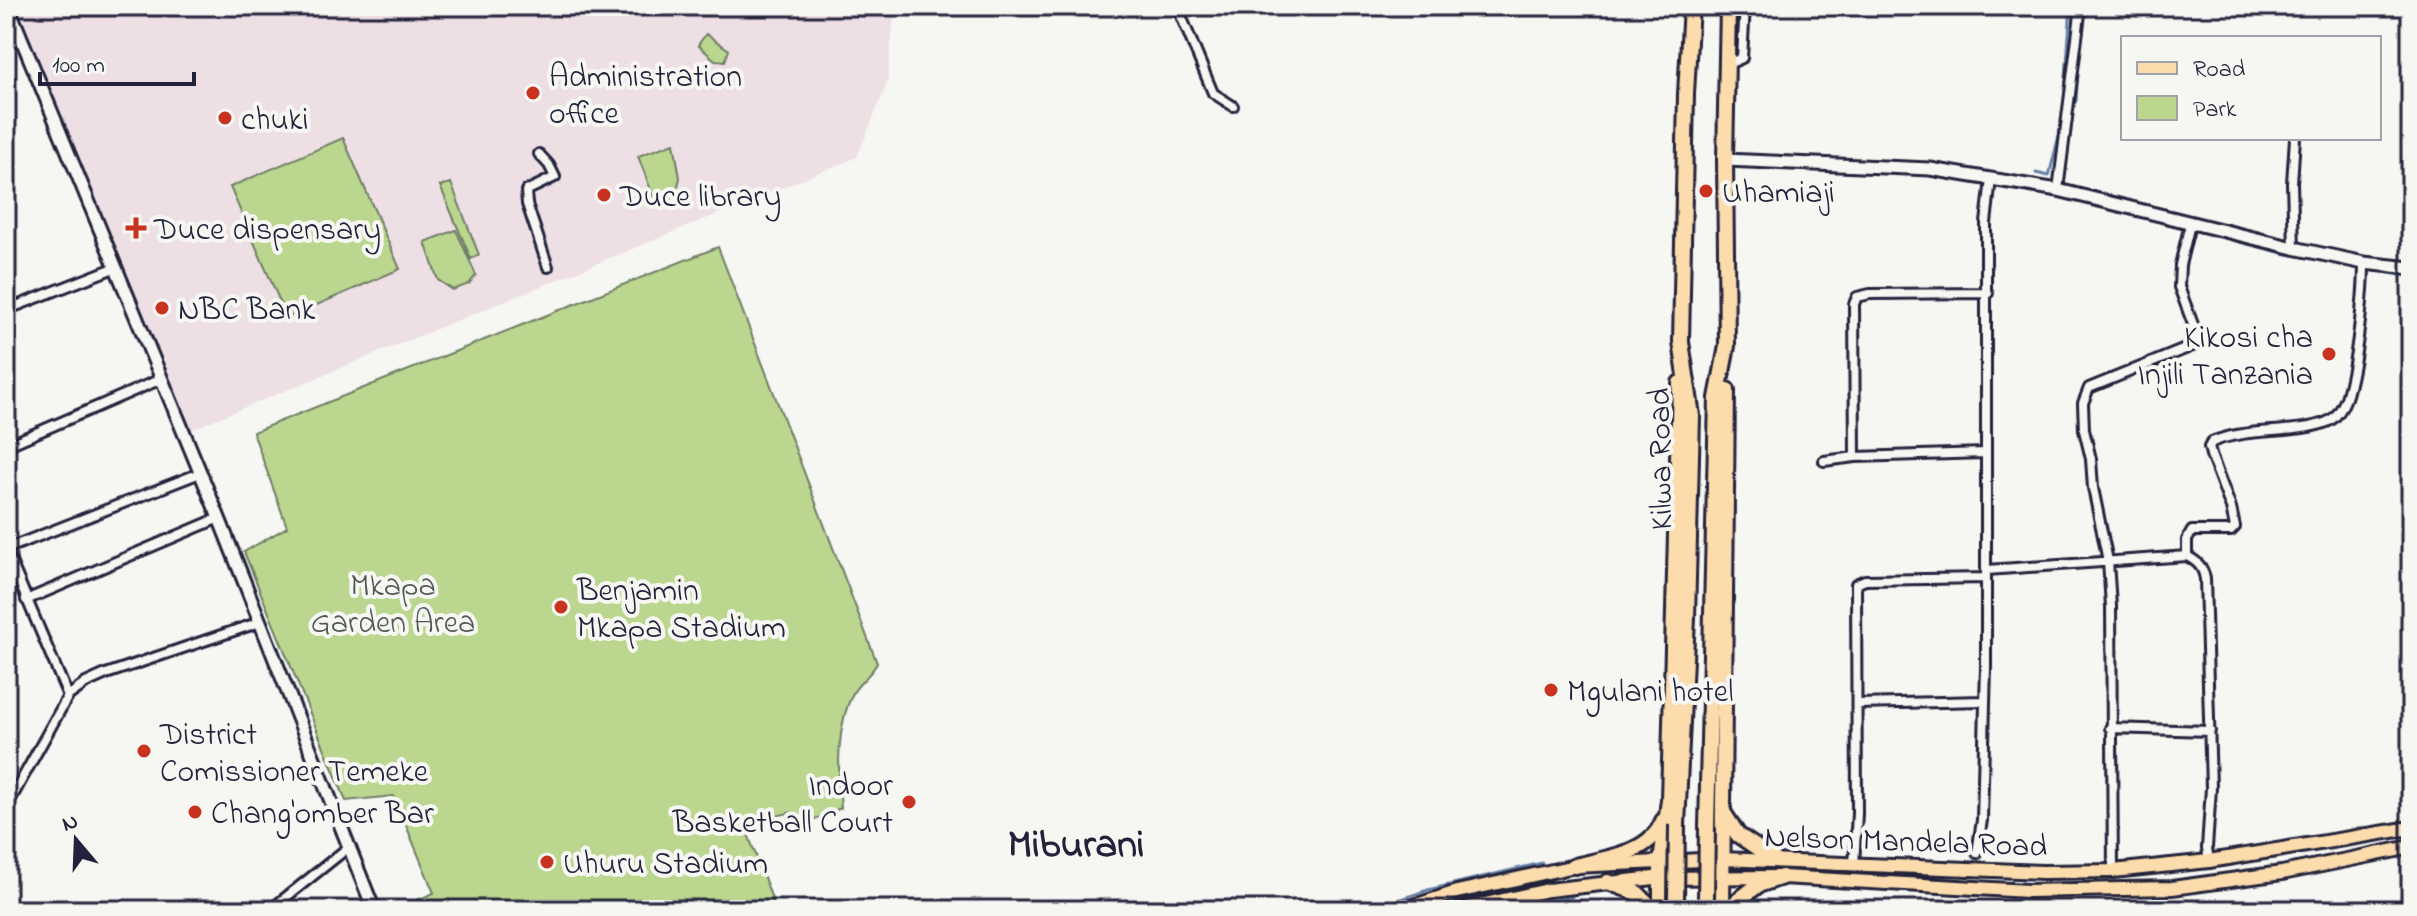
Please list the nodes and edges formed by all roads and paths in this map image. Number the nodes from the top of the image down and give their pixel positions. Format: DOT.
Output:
graph roads {
  1 [pos="8,6"];
  2 [pos="1177,6"];
  3 [pos="1691,6"];
  4 [pos="1728,6"];
  5 [pos="1745,6"];
  6 [pos="2081,6"];
  7 [pos="1728,64"];
  8 [pos="1233,106"];
  9 [pos="2295,140"];
  10 [pos="539,154"];
  11 [pos="1725,160"];
  12 [pos="1991,179"];
  13 [pos="2058,190"];
  14 [pos="2190,224"];
  15 [pos="2294,248"];
  16 [pos="2364,263"];
  17 [pos="548,267"];
  18 [pos="114,268"];
  19 [pos="2411,268"];
  20 [pos="1988,293"];
  21 [pos="6,310"];
  22 [pos="1681,342"];
  23 [pos="1727,346"];
  24 [pos="161,379"];
  25 [pos="6,446"];
  26 [pos="1985,453"];
  27 [pos="1855,457"];
  28 [pos="1824,461"];
  29 [pos="200,473"];
  30 [pos="219,518"];
  31 [pos="6,549"];
  32 [pos="2187,556"];
  33 [pos="2108,561"];
  34 [pos="1987,574"];
  35 [pos="26,600"];
  36 [pos="260,622"];
  37 [pos="68,696"];
  38 [pos="1984,701"];
  39 [pos="1857,704"];
  40 [pos="2110,728"];
  41 [pos="2210,731"];
  42 [pos="6,808"];
  43 [pos="1668,809"];
  44 [pos="1723,812"];
  45 [pos="2411,828"];
  46 [pos="350,846"];
  47 [pos="2411,847"];
  48 [pos="1977,853"];
  49 [pos="1722,859"];
  50 [pos="1775,860"];
  51 [pos="2209,861"];
  52 [pos="1661,862"];
  53 [pos="1854,865"];
  54 [pos="1575,866"];
  55 [pos="2113,871"];
  56 [pos="1723,876"];
  57 [pos="1782,877"];
  58 [pos="1661,878"];
  59 [pos="1608,882"];
  60 [pos="1706,904"];
  61 [pos="1676,905"];
  62 [pos="270,910"];
  63 [pos="374,910"];
  64 [pos="1402,910"];
  65 [pos="1459,910"];
  66 [pos="1654,910"];
  67 [pos="1661,910"];
  68 [pos="1724,910"];
  1 -- 18 [label="street"];
  2 -- 8 [label="street"];
  3 -- 22 [label="highway, Kilwa Road"];
  4 -- 7 [label="highway, Kilwa Road"];
  5 -- 7 [label="street"];
  6 -- 13 [label="street"];
  7 -- 11 [label="highway, Kilwa Road"];
  9 -- 15 [label="street"];
  10 -- 17 [label="street"];
  11 -- 12 [label="street"];
  11 -- 23 [label="highway, Kilwa Road"];
  12 -- 13 [label="street"];
  12 -- 20 [label="street"];
  13 -- 14 [label="street"];
  14 -- 15 [label="street"];
  14 -- 33 [label="street"];
  15 -- 16 [label="street"];
  16 -- 19 [label="street"];
  16 -- 32 [label="street"];
  18 -- 21 [label="street"];
  18 -- 24 [label="street"];
  20 -- 26 [label="street"];
  20 -- 27 [label="street"];
  22 -- 43 [label="highway"];
  22 -- 61 [label="highway, Kilwa Road, bridge"];
  23 -- 44 [label="highway"];
  23 -- 60 [label="highway, Kilwa Road, bridge"];
  24 -- 25 [label="street"];
  24 -- 29 [label="street"];
  26 -- 27 [label="street"];
  26 -- 34 [label="street"];
  27 -- 28 [label="street"];
  29 -- 30 [label="street"];
  29 -- 31 [label="street"];
  30 -- 35 [label="street"];
  30 -- 36 [label="street"];
  31 -- 35 [label="street"];
  32 -- 33 [label="street"];
  32 -- 41 [label="street"];
  33 -- 34 [label="street"];
  33 -- 40 [label="street"];
  34 -- 38 [label="street"];
  34 -- 39 [label="street"];
  35 -- 37 [label="street"];
  36 -- 37 [label="street"];
  36 -- 46 [label="street"];
  37 -- 42 [label="street"];
  38 -- 39 [label="street"];
  38 -- 48 [label="street"];
  39 -- 53 [label="street"];
  40 -- 41 [label="street"];
  40 -- 55 [label="street"];
  41 -- 51 [label="street"];
  43 -- 52 [label="highway"];
  43 -- 54 [label="highway"];
  44 -- 49 [label="highway"];
  44 -- 50 [label="highway"];
  45 -- 51 [label="main road, Nelson Mandela Road"];
  46 -- 62 [label="street"];
  46 -- 63 [label="street"];
  47 -- 57 [label="main road, Nelson Mandela Road"];
  49 -- 50 [label="main road, Nelson Mandela Road"];
  49 -- 52 [label="main road, Nelson Mandela Road"];
  49 -- 56 [label="highway"];
  50 -- 53 [label="main road, Nelson Mandela Road"];
  51 -- 55 [label="main road, Nelson Mandela Road"];
  52 -- 54 [label="main road, Nelson Mandela Road"];
  52 -- 58 [label="highway"];
  53 -- 55 [label="main road, Nelson Mandela Road"];
  54 -- 64 [label="main road, Nelson Mandela Road"];
  56 -- 57 [label="main road, Nelson Mandela Road"];
  56 -- 58 [label="main road, Nelson Mandela Road"];
  56 -- 68 [label="highway"];
  57 -- 68 [label="highway"];
  58 -- 59 [label="main road, Nelson Mandela Road"];
  58 -- 67 [label="highway"];
  59 -- 65 [label="main road, Nelson Mandela Road"];
  59 -- 66 [label="highway"];
}
